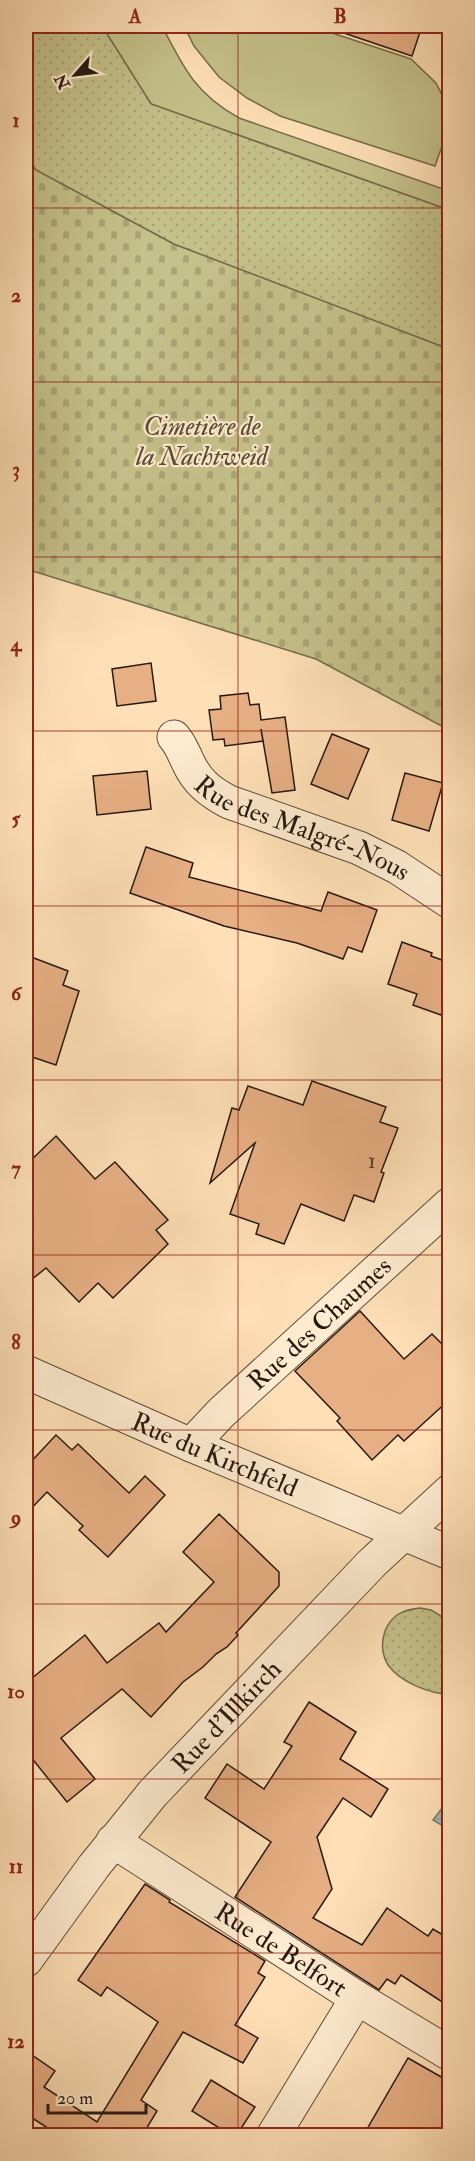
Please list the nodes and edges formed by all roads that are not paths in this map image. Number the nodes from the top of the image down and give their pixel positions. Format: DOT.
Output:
graph roads {
  1 [pos="174,737"];
  2 [pos="450,902"];
  3 [pos="450,1204"];
  4 [pos="26,1372"];
  5 [pos="191,1445"];
  6 [pos="450,1491"];
  7 [pos="403,1534"];
  8 [pos="450,1553"];
  9 [pos="113,1841"];
  10 [pos="26,1960"];
  11 [pos="357,1998"];
  12 [pos="450,2054"];
  13 [pos="273,2136"];
  1 -- 2 [label="street, Rue des Malgré-Nous"];
  3 -- 5 [label="street, Rue des Chaumes"];
  4 -- 5 [label="street, Rue du Kirchfeld"];
  5 -- 7 [label="street, Rue du Kirchfeld"];
  6 -- 7 [label="street, Rue d'Illkirch"];
  7 -- 8 [label="street, Rue du Kirchfeld"];
  7 -- 9 [label="street, Rue d'Illkirch"];
  9 -- 10 [label="street, Rue d'Illkirch"];
  9 -- 11 [label="street, Rue de Belfort"];
  11 -- 12 [label="street, Rue de Belfort"];
  11 -- 13 [label="street"];
}
